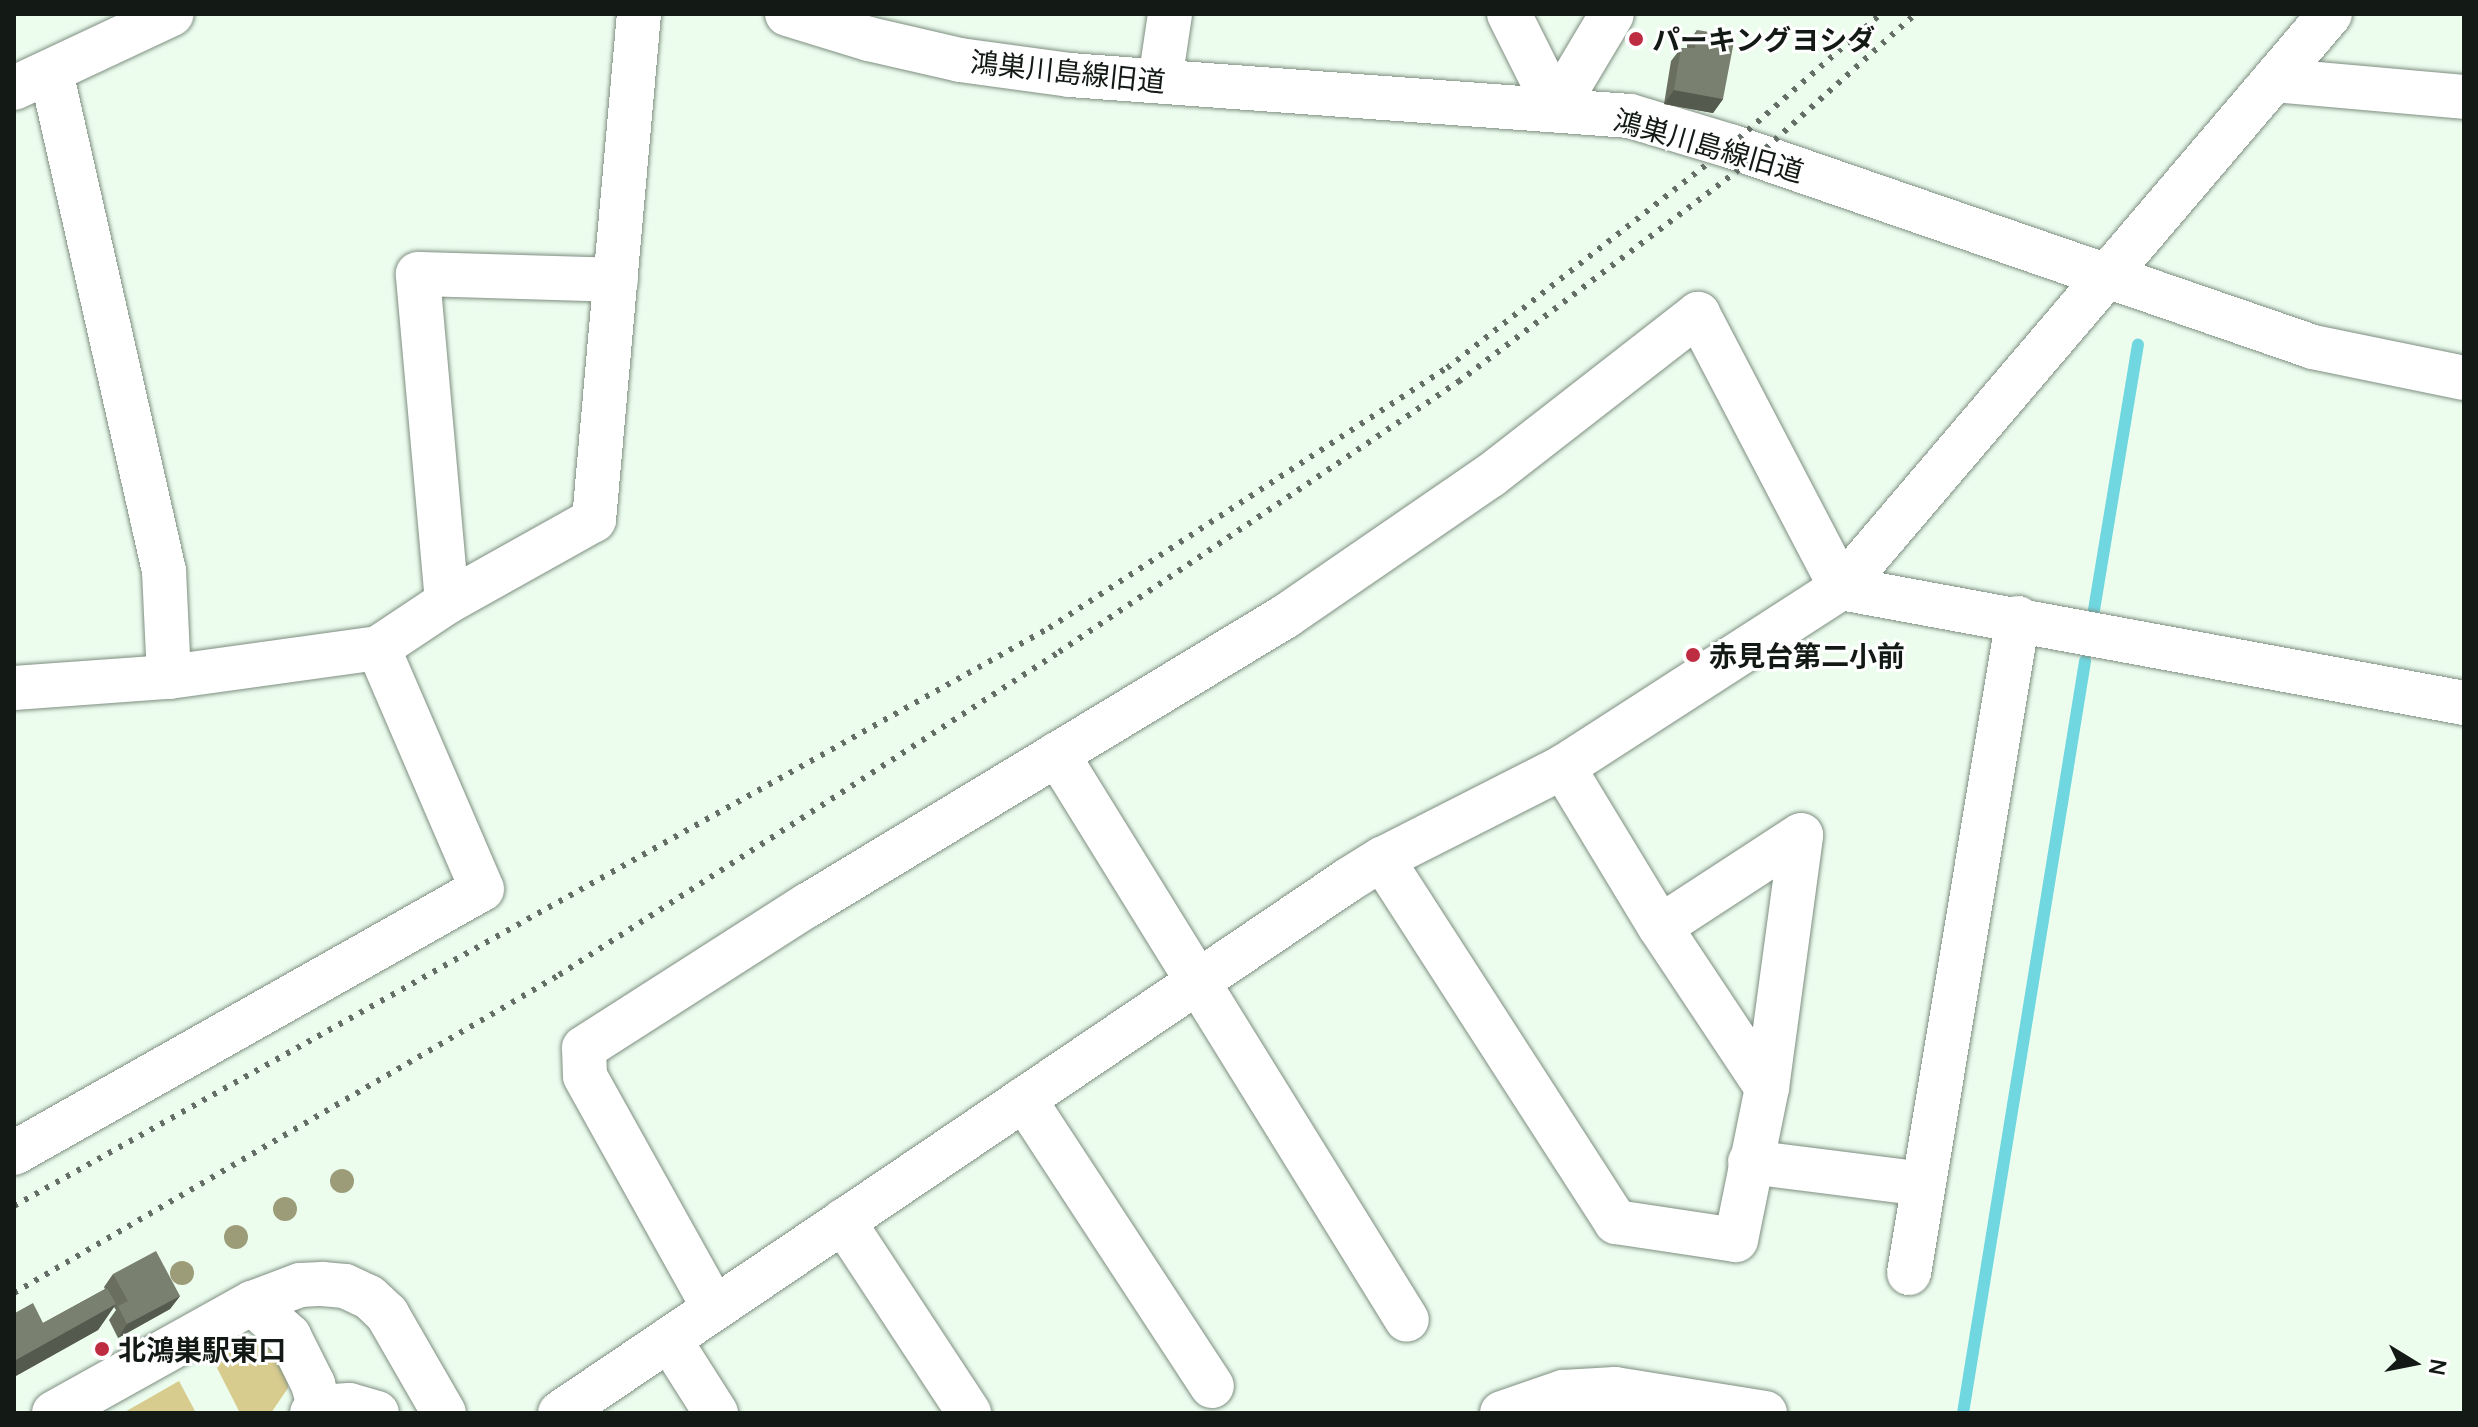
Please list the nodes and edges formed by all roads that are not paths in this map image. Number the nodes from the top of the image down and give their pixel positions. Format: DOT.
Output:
graph roads {
  1 [pos="172,14"];
  2 [pos="639,14"];
  3 [pos="1170,14"];
  4 [pos="1509,14"];
  5 [pos="1612,14"];
  6 [pos="2324,16"];
  7 [pos="811,18"];
  8 [pos="32,80"];
  9 [pos="2274,80"];
  10 [pos="1160,81"];
  11 [pos="2464,97"];
  12 [pos="1556,108"];
  13 [pos="2109,276"];
  14 [pos="616,280"];
  15 [pos="2464,378"];
  16 [pos="1841,588"];
  17 [pos="447,602"];
  18 [pos="2018,618"];
  19 [pos="378,648"];
  20 [pos="169,677"];
  21 [pos="14,688"];
  22 [pos="2464,703"];
  23 [pos="1057,754"];
  24 [pos="1563,767"];
  25 [pos="1382,859"];
  26 [pos="1660,927"];
  27 [pos="1198,981"];
  28 [pos="1767,1088"];
  29 [pos="1024,1099"];
  30 [pos="14,1153"];
  31 [pos="1750,1162"];
  32 [pos="1923,1184"];
  33 [pos="843,1221"];
  34 [pos="1909,1273"];
  35 [pos="252,1303"];
  36 [pos="714,1308"];
  37 [pos="1407,1320"];
  38 [pos="669,1339"];
  39 [pos="1212,1386"];
  40 [pos="316,1410"];
  41 [pos="54,1413"];
  42 [pos="377,1413"];
  43 [pos="444,1413"];
  44 [pos="560,1413"];
  45 [pos="716,1413"];
  46 [pos="969,1413"];
  47 [pos="1502,1413"];
  48 [pos="1765,1413"];
  1 -- 8 [label="street"];
  2 -- 14 [label="street"];
  3 -- 10 [label="street"];
  4 -- 12 [label="street"];
  5 -- 12 [label="street"];
  6 -- 9 [label="street"];
  7 -- 10 [label="street, 鴻巣川島線旧道"];
  8 -- 20 [label="street"];
  9 -- 11 [label="street"];
  9 -- 13 [label="street"];
  10 -- 12 [label="street, 鴻巣川島線旧道"];
  12 -- 13 [label="street, 鴻巣川島線旧道"];
  13 -- 15 [label="street, 鴻巣川島線旧道"];
  13 -- 16 [label="street"];
  14 -- 17 [label="street"];
  14 -- 17 [label="street"];
  16 -- 18 [label="street"];
  16 -- 23 [label="street"];
  16 -- 24 [label="street"];
  17 -- 19 [label="street"];
  18 -- 22 [label="street"];
  18 -- 32 [label="street"];
  19 -- 20 [label="street"];
  19 -- 30 [label="street"];
  20 -- 21 [label="street"];
  23 -- 27 [label="street"];
  23 -- 36 [label="street"];
  24 -- 25 [label="street"];
  24 -- 26 [label="street"];
  25 -- 27 [label="street"];
  25 -- 31 [label="street"];
  26 -- 28 [label="street"];
  26 -- 28 [label="street"];
  27 -- 29 [label="street"];
  27 -- 37 [label="street"];
  28 -- 31 [label="street"];
  29 -- 33 [label="street"];
  29 -- 39 [label="street"];
  31 -- 32 [label="street"];
  32 -- 34 [label="street"];
  33 -- 36 [label="street"];
  33 -- 46 [label="street"];
  35 -- 40 [label="street"];
  35 -- 41 [label="street"];
  35 -- 43 [label="street"];
  36 -- 38 [label="street"];
  38 -- 44 [label="street"];
  38 -- 45 [label="street"];
  40 -- 42 [label="street"];
  47 -- 48 [label="street"];
}
